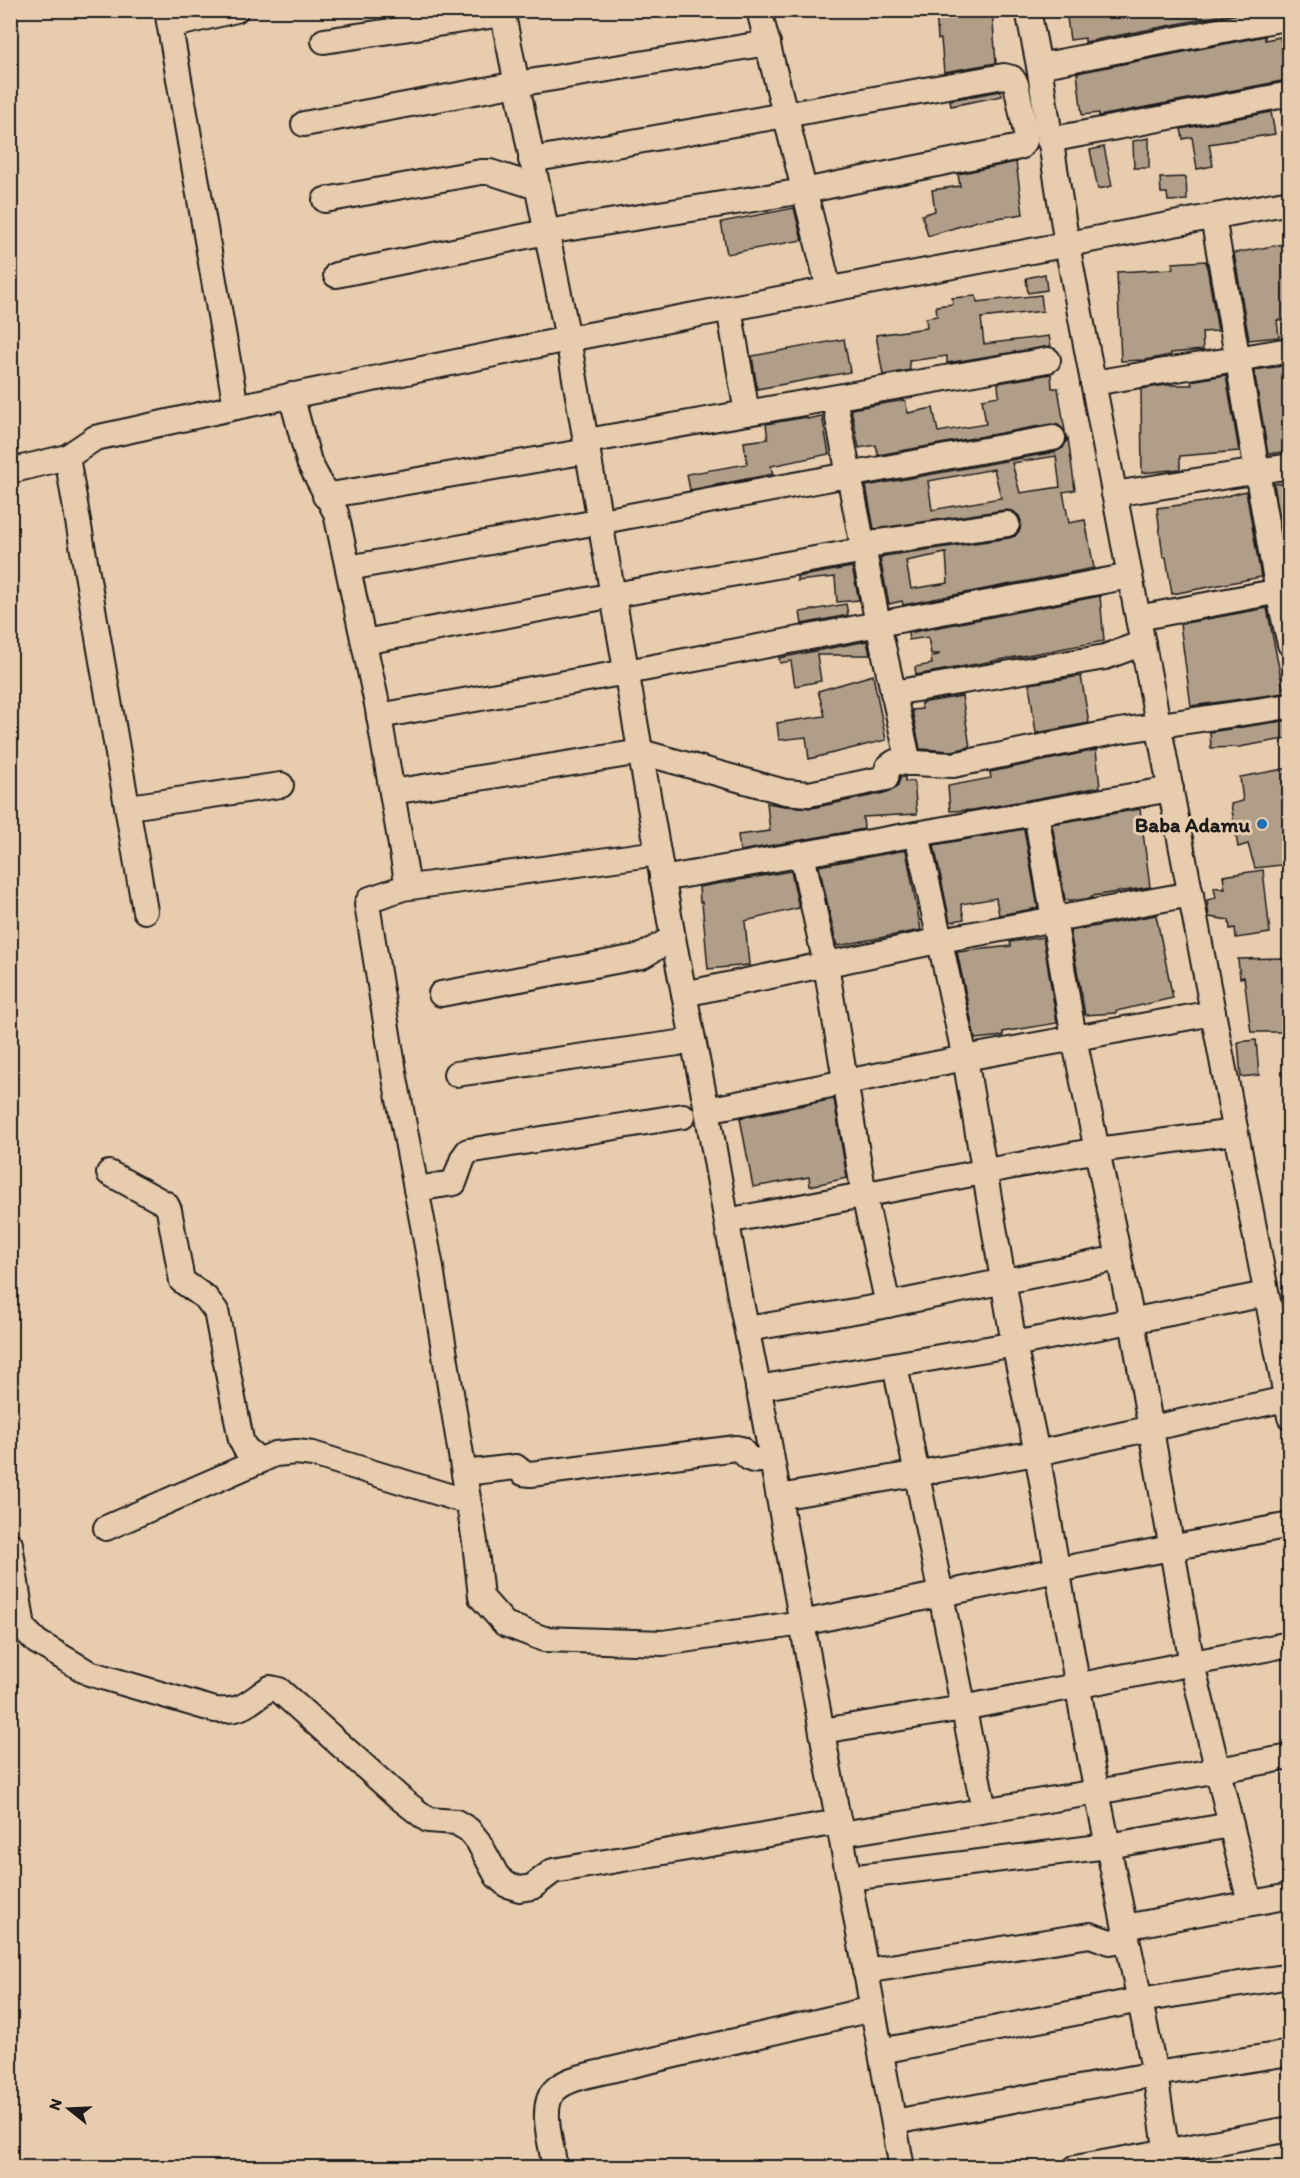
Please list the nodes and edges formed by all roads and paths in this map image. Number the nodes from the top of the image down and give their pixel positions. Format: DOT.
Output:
graph roads {
  1 [pos="236,10"];
  2 [pos="759,10"];
  3 [pos="1028,10"];
  4 [pos="503,12"];
  5 [pos="1290,17"];
  6 [pos="168,18"];
  7 [pos="324,41"];
  8 [pos="768,43"];
  9 [pos="1039,66"];
  10 [pos="517,84"];
  11 [pos="1290,94"];
  12 [pos="786,115"];
  13 [pos="304,124"];
  14 [pos="1049,141"];
  15 [pos="531,160"];
  16 [pos="537,187"];
  17 [pos="804,191"];
  18 [pos="325,200"];
  19 [pos="1290,202"];
  20 [pos="1213,217"];
  21 [pos="546,232"];
  22 [pos="1067,245"];
  23 [pos="336,275"];
  24 [pos="829,290"];
  25 [pos="729,308"];
  26 [pos="568,339"];
  27 [pos="1290,350"];
  28 [pos="1238,358"];
  29 [pos="1048,360"];
  30 [pos="1093,382"];
  31 [pos="291,395"];
  32 [pos="834,398"];
  33 [pos="236,407"];
  34 [pos="747,413"];
  35 [pos="1053,438"];
  36 [pos="588,446"];
  37 [pos="67,457"];
  38 [pos="1290,466"];
  39 [pos="10,471"];
  40 [pos="1256,471"];
  41 [pos="849,473"];
  42 [pos="1114,494"];
  43 [pos="325,496"];
  44 [pos="601,522"];
  45 [pos="1006,524"];
  46 [pos="865,550"];
  47 [pos="348,568"];
  48 [pos="1130,576"];
  49 [pos="1284,590"];
  50 [pos="614,595"];
  51 [pos="1138,618"];
  52 [pos="878,624"];
  53 [pos="364,642"];
  54 [pos="1143,643"];
  55 [pos="1290,644"];
  56 [pos="627,672"];
  57 [pos="894,693"];
  58 [pos="1290,706"];
  59 [pos="379,716"];
  60 [pos="1160,727"];
  61 [pos="641,752"];
  62 [pos="909,763"];
  63 [pos="281,785"];
  64 [pos="1171,789"];
  65 [pos="392,792"];
  66 [pos="129,807"];
  67 [pos="1036,813"];
  68 [pos="917,834"];
  69 [pos="658,853"];
  70 [pos="802,854"];
  71 [pos="662,879"];
  72 [pos="408,887"];
  73 [pos="1191,894"];
  74 [pos="145,911"];
  75 [pos="1054,918"];
  76 [pos="673,938"];
  77 [pos="939,941"];
  78 [pos="826,965"];
  79 [pos="441,994"];
  80 [pos="684,994"];
  81 [pos="1214,1013"];
  82 [pos="1074,1038"];
  83 [pos="693,1041"];
  84 [pos="965,1058"];
  85 [pos="456,1074"];
  86 [pos="844,1083"];
  87 [pos="707,1110"];
  88 [pos="683,1116"];
  89 [pos="1235,1132"];
  90 [pos="1097,1150"];
  91 [pos="986,1171"];
  92 [pos="109,1173"];
  93 [pos="416,1189"];
  94 [pos="864,1195"];
  95 [pos="727,1221"];
  96 [pos="1119,1257"];
  97 [pos="1004,1280"];
  98 [pos="1266,1294"];
  99 [pos="888,1305"];
  100 [pos="1132,1321"];
  101 [pos="747,1329"];
  102 [pos="1014,1344"];
  103 [pos="895,1365"];
  104 [pos="758,1388"];
  105 [pos="1288,1408"];
  106 [pos="1150,1428"];
  107 [pos="1037,1453"];
  108 [pos="771,1458"];
  109 [pos="260,1461"];
  110 [pos="464,1473"];
  111 [pos="917,1473"];
  112 [pos="778,1497"];
  113 [pos="468,1502"];
  114 [pos="1290,1525"];
  115 [pos="106,1528"];
  116 [pos="10,1544"];
  117 [pos="1170,1548"];
  118 [pos="1057,1570"];
  119 [pos="942,1594"];
  120 [pos="802,1623"];
  121 [pos="18,1633"];
  122 [pos="1290,1644"];
  123 [pos="1192,1664"];
  124 [pos="1078,1686"];
  125 [pos="963,1708"];
  126 [pos="822,1731"];
  127 [pos="1290,1757"];
  128 [pos="1218,1770"];
  129 [pos="1097,1792"];
  130 [pos="984,1810"];
  131 [pos="1231,1825"];
  132 [pos="840,1828"];
  133 [pos="1108,1846"];
  134 [pos="849,1878"];
  135 [pos="1290,1896"];
  136 [pos="1250,1904"];
  137 [pos="1126,1933"];
  138 [pos="865,1971"];
  139 [pos="1290,1976"];
  140 [pos="1140,2000"];
  141 [pos="872,2009"];
  142 [pos="881,2051"];
  143 [pos="1290,2054"];
  144 [pos="1155,2074"];
  145 [pos="894,2122"];
  146 [pos="1290,2129"];
  147 [pos="1168,2159"];
  148 [pos="555,2168"];
  149 [pos="902,2168"];
  150 [pos="1074,2168"];
  1 -- 6 [label="street"];
  2 -- 8 [label="street"];
  3 -- 9 [label="street"];
  4 -- 7 [label="street"];
  4 -- 10 [label="street"];
  5 -- 9 [label="street"];
  6 -- 33 [label="street"];
  8 -- 10 [label="street"];
  8 -- 12 [label="street"];
  9 -- 14 [label="street"];
  10 -- 13 [label="street"];
  10 -- 15 [label="street"];
  11 -- 14 [label="street"];
  12 -- 15 [label="street"];
  12 -- 17 [label="street"];
  12 -- 17 [label="street"];
  14 -- 22 [label="street"];
  15 -- 16 [label="street"];
  16 -- 18 [label="street"];
  16 -- 21 [label="street"];
  17 -- 21 [label="street"];
  17 -- 24 [label="street"];
  19 -- 20 [label="street"];
  20 -- 22 [label="street"];
  20 -- 28 [label="street"];
  21 -- 23 [label="street"];
  21 -- 26 [label="street"];
  22 -- 24 [label="street"];
  22 -- 30 [label="street"];
  24 -- 25 [label="street"];
  25 -- 26 [label="street"];
  25 -- 34 [label="street"];
  26 -- 31 [label="street"];
  26 -- 36 [label="street"];
  27 -- 28 [label="street"];
  28 -- 30 [label="street"];
  28 -- 40 [label="street"];
  29 -- 32 [label="street"];
  30 -- 42 [label="street"];
  31 -- 33 [label="street"];
  31 -- 43 [label="street"];
  32 -- 34 [label="street"];
  32 -- 41 [label="street"];
  33 -- 37 [label="street"];
  34 -- 36 [label="street"];
  35 -- 41 [label="street"];
  36 -- 43 [label="street"];
  36 -- 44 [label="street"];
  37 -- 39 [label="street"];
  37 -- 66 [label="street"];
  38 -- 40 [label="street"];
  40 -- 42 [label="street"];
  40 -- 49 [label="street"];
  41 -- 44 [label="street"];
  41 -- 46 [label="street"];
  42 -- 48 [label="street"];
  43 -- 47 [label="street"];
  44 -- 47 [label="street"];
  44 -- 50 [label="street"];
  45 -- 46 [label="street"];
  46 -- 50 [label="street"];
  46 -- 52 [label="street"];
  47 -- 53 [label="street"];
  48 -- 51 [label="street"];
  48 -- 52 [label="street"];
  49 -- 51 [label="street"];
  49 -- 55 [label="street"];
  50 -- 53 [label="street"];
  50 -- 56 [label="street"];
  51 -- 54 [label="street"];
  52 -- 56 [label="street"];
  52 -- 57 [label="street"];
  53 -- 59 [label="street"];
  54 -- 57 [label="street"];
  54 -- 60 [label="street"];
  56 -- 59 [label="street"];
  56 -- 61 [label="street"];
  57 -- 62 [label="street"];
  58 -- 60 [label="street"];
  59 -- 65 [label="street"];
  60 -- 62 [label="street"];
  60 -- 64 [label="street"];
  61 -- 62 [label="street"];
  61 -- 65 [label="street"];
  61 -- 69 [label="street"];
  63 -- 66 [label="street"];
  64 -- 67 [label="street"];
  64 -- 73 [label="street"];
  65 -- 72 [label="street"];
  66 -- 74 [label="street"];
  67 -- 68 [label="street"];
  67 -- 75 [label="street"];
  68 -- 70 [label="street"];
  68 -- 77 [label="street"];
  69 -- 71 [label="street"];
  69 -- 72 [label="street"];
  70 -- 71 [label="street"];
  70 -- 78 [label="street"];
  71 -- 76 [label="street"];
  72 -- 93 [label="street"];
  73 -- 75 [label="street"];
  73 -- 81 [label="street"];
  75 -- 77 [label="street"];
  75 -- 82 [label="street"];
  76 -- 79 [label="street"];
  76 -- 80 [label="street"];
  77 -- 78 [label="street"];
  77 -- 84 [label="street"];
  78 -- 80 [label="street"];
  78 -- 86 [label="street"];
  80 -- 83 [label="street"];
  81 -- 82 [label="street"];
  81 -- 89 [label="street"];
  82 -- 84 [label="street"];
  82 -- 90 [label="street"];
  83 -- 85 [label="street"];
  83 -- 87 [label="street"];
  84 -- 86 [label="street"];
  84 -- 91 [label="street"];
  86 -- 87 [label="street"];
  86 -- 94 [label="street"];
  87 -- 95 [label="street"];
  88 -- 93 [label="street"];
  89 -- 90 [label="street"];
  89 -- 98 [label="street"];
  90 -- 91 [label="street"];
  90 -- 96 [label="street"];
  91 -- 94 [label="street"];
  91 -- 97 [label="street"];
  92 -- 109 [label="street"];
  93 -- 110 [label="street"];
  94 -- 95 [label="street"];
  94 -- 99 [label="street"];
  95 -- 101 [label="street"];
  96 -- 97 [label="street"];
  96 -- 100 [label="street"];
  97 -- 99 [label="street"];
  97 -- 102 [label="street"];
  98 -- 100 [label="street"];
  98 -- 105 [label="street"];
  99 -- 101 [label="street"];
  100 -- 102 [label="street"];
  100 -- 106 [label="street"];
  101 -- 104 [label="street"];
  102 -- 103 [label="street"];
  102 -- 107 [label="street"];
  103 -- 104 [label="street"];
  103 -- 111 [label="street"];
  104 -- 108 [label="street"];
  105 -- 106 [label="street"];
  106 -- 107 [label="street"];
  106 -- 117 [label="street"];
  107 -- 111 [label="street"];
  107 -- 118 [label="street"];
  108 -- 110 [label="street"];
  108 -- 112 [label="street"];
  109 -- 113 [label="street"];
  109 -- 115 [label="street"];
  110 -- 113 [label="street"];
  111 -- 112 [label="street"];
  111 -- 119 [label="street"];
  112 -- 120 [label="street"];
  113 -- 120 [label="street"];
  114 -- 117 [label="street"];
  116 -- 121 [label="street"];
  117 -- 118 [label="street"];
  117 -- 123 [label="street"];
  118 -- 119 [label="street"];
  118 -- 124 [label="street"];
  119 -- 120 [label="street"];
  119 -- 125 [label="street"];
  120 -- 126 [label="street"];
  121 -- 132 [label="street"];
  122 -- 123 [label="street"];
  123 -- 124 [label="street"];
  123 -- 128 [label="street"];
  124 -- 125 [label="street"];
  124 -- 129 [label="street"];
  125 -- 126 [label="street"];
  125 -- 130 [label="street"];
  126 -- 132 [label="street"];
  127 -- 128 [label="street"];
  128 -- 129 [label="street"];
  128 -- 131 [label="street"];
  129 -- 130 [label="street"];
  129 -- 133 [label="street"];
  130 -- 132 [label="street"];
  131 -- 133 [label="street"];
  131 -- 136 [label="street"];
  132 -- 134 [label="street"];
  133 -- 134 [label="street"];
  133 -- 137 [label="street"];
  134 -- 138 [label="street"];
  135 -- 136 [label="street"];
  136 -- 137 [label="street"];
  137 -- 138 [label="street"];
  137 -- 140 [label="street"];
  138 -- 141 [label="street"];
  139 -- 140 [label="street"];
  140 -- 142 [label="street"];
  140 -- 144 [label="street"];
  141 -- 142 [label="street"];
  141 -- 148 [label="street"];
  142 -- 145 [label="street"];
  143 -- 144 [label="street"];
  144 -- 145 [label="street"];
  144 -- 147 [label="street"];
  145 -- 149 [label="street"];
  146 -- 147 [label="street"];
  147 -- 150 [label="street"];
}
